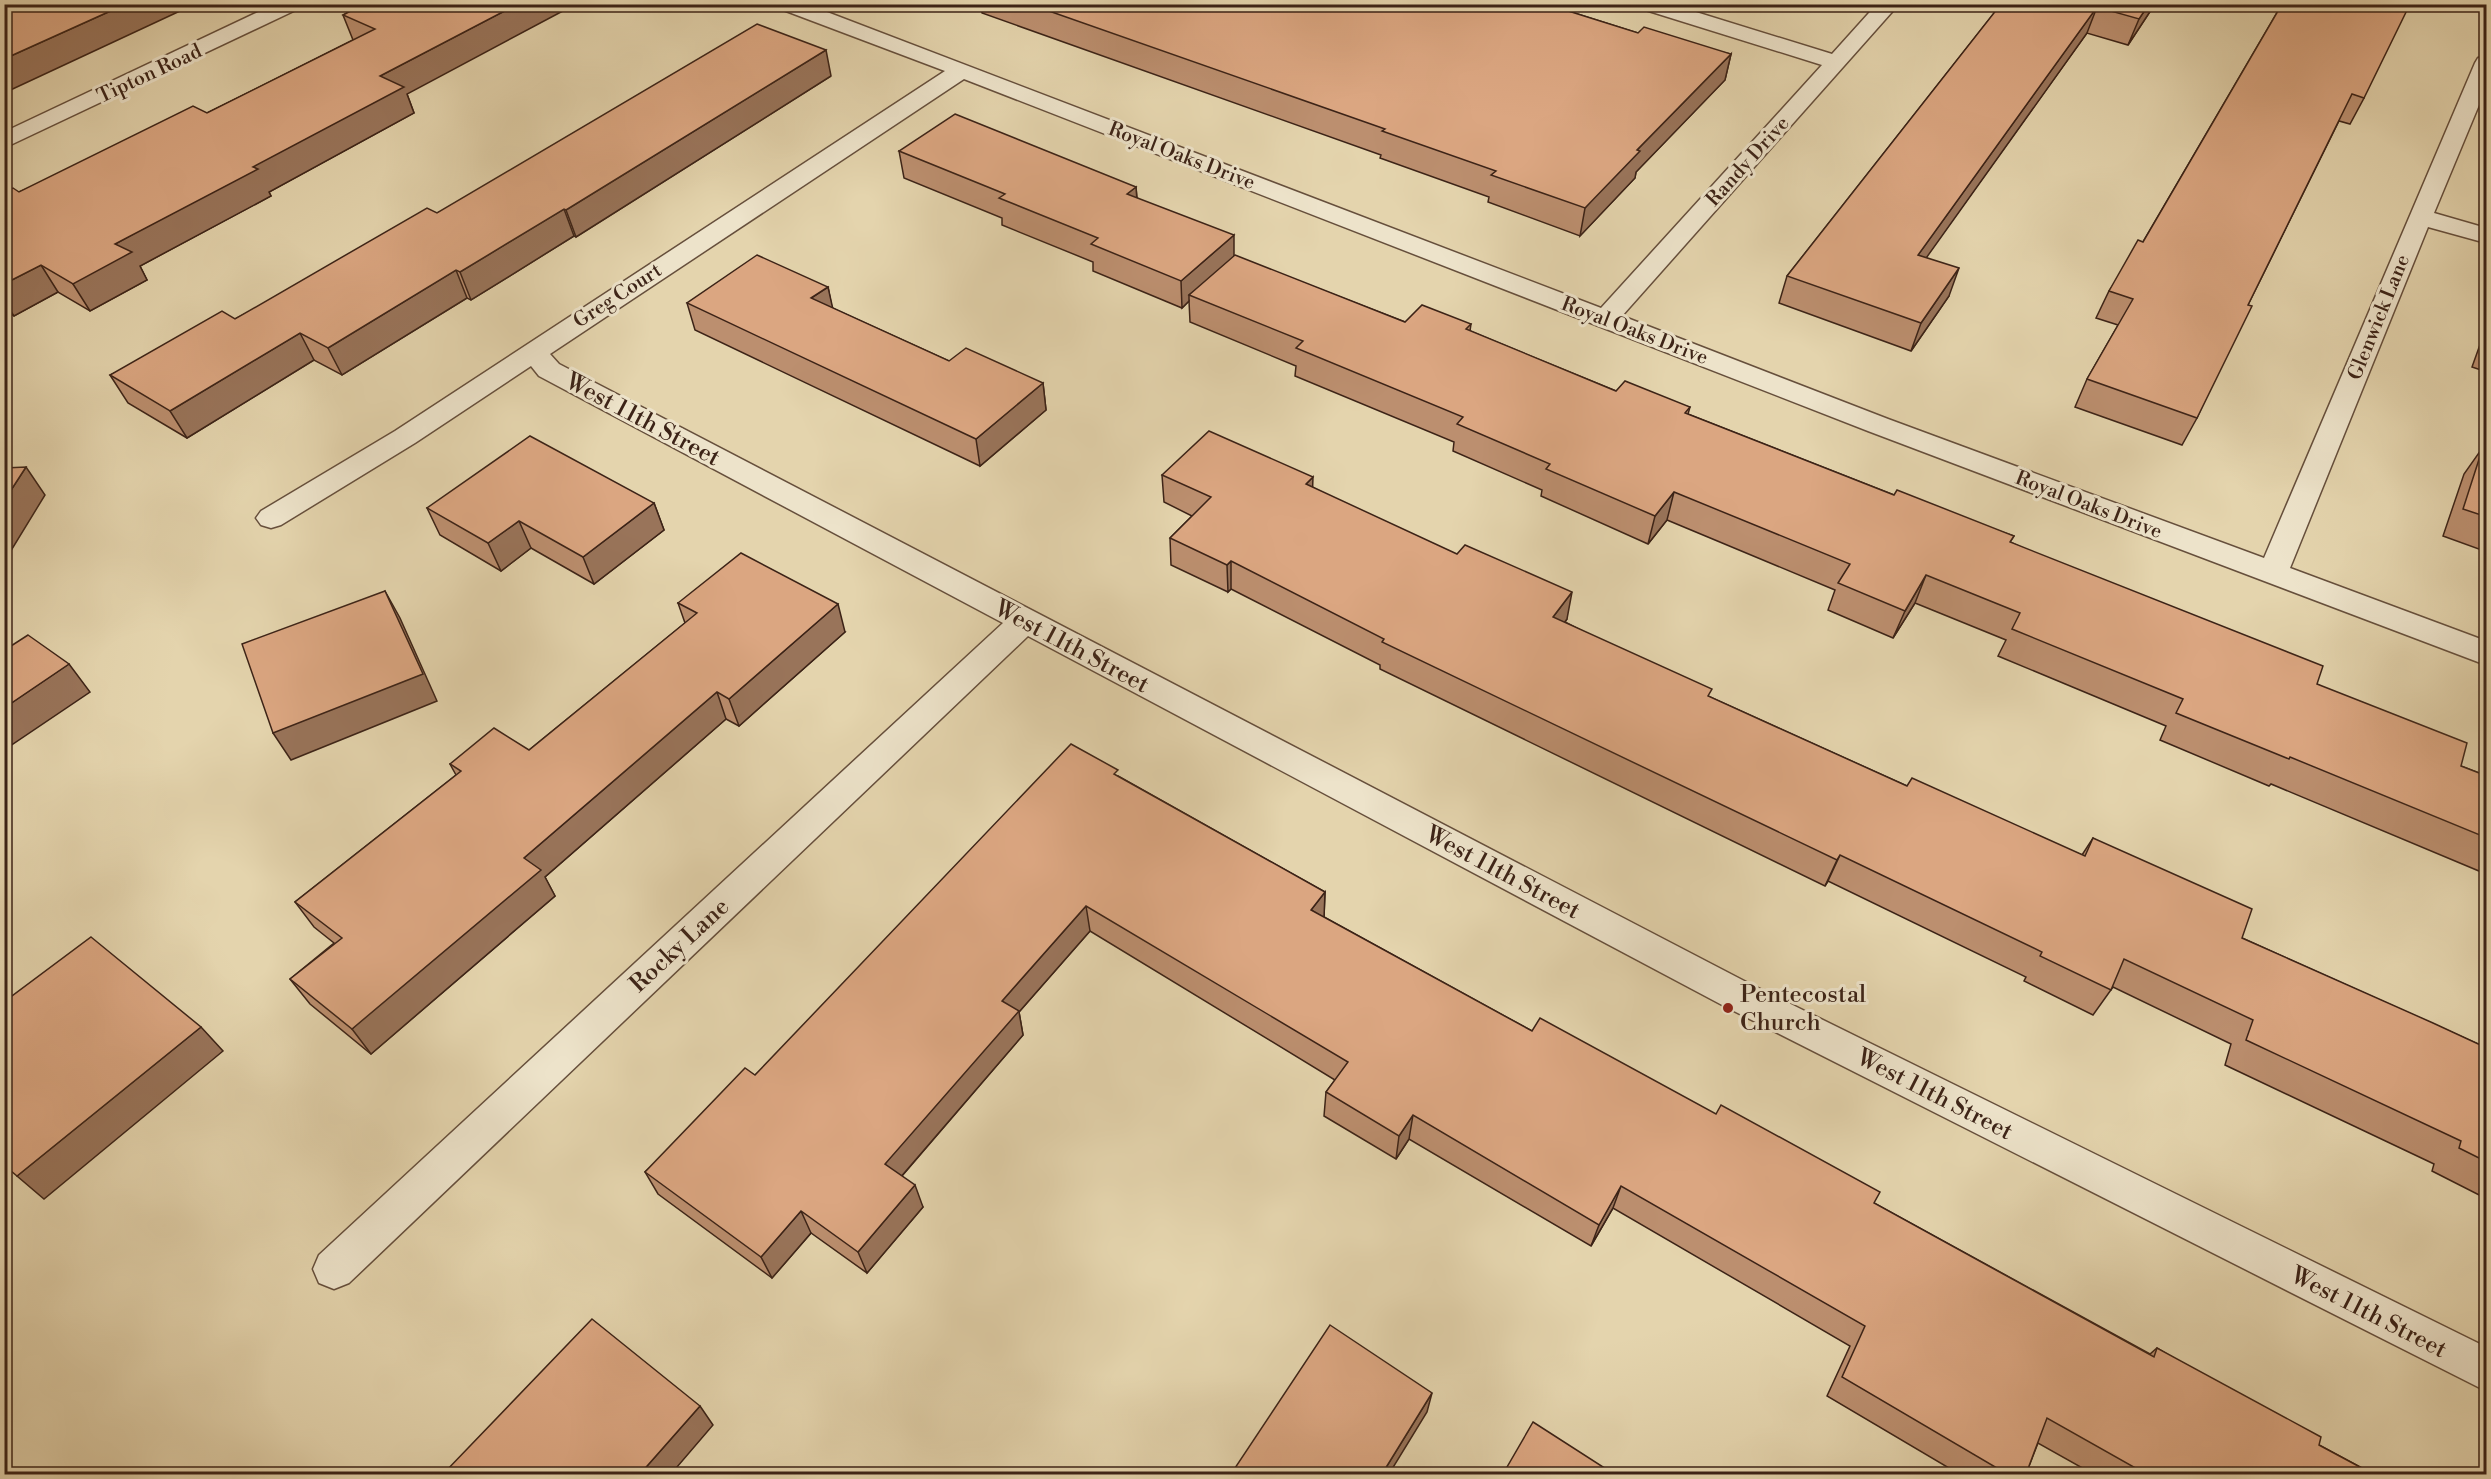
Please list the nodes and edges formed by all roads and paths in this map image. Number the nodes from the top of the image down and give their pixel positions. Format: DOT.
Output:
graph roads {
  1 [pos="293,4"];
  2 [pos="785,4"];
  3 [pos="1646,4"];
  4 [pos="1889,4"];
  5 [pos="1836,62"];
  6 [pos="2487,63"];
  7 [pos="962,70"];
  8 [pos="4,141"];
  9 [pos="2420,217"];
  10 [pos="2487,236"];
  11 [pos="1606,318"];
  12 [pos="532,351"];
  13 [pos="271,518"];
  14 [pos="2272,573"];
  15 [pos="1025,621"];
  16 [pos="2487,653"];
  17 [pos="334,1269"];
  18 [pos="2487,1370"];
  1 -- 8 [label="street, Tipton Road"];
  2 -- 7 [label="street, Royal Oaks Drive"];
  3 -- 5 [label="street"];
  4 -- 5 [label="street, Randy Drive"];
  5 -- 11 [label="street, Randy Drive"];
  6 -- 9 [label="street, Glenwick Lane"];
  7 -- 11 [label="street, Royal Oaks Drive"];
  7 -- 12 [label="street, Greg Court"];
  9 -- 10 [label="street"];
  9 -- 14 [label="street, Glenwick Lane"];
  11 -- 14 [label="street, Royal Oaks Drive"];
  12 -- 13 [label="street, Greg Court"];
  12 -- 15 [label="street, West 11th Street"];
  14 -- 16 [label="street, Royal Oaks Drive"];
  15 -- 17 [label="street, Rocky Lane"];
  15 -- 18 [label="street, West 11th Street"];
}
